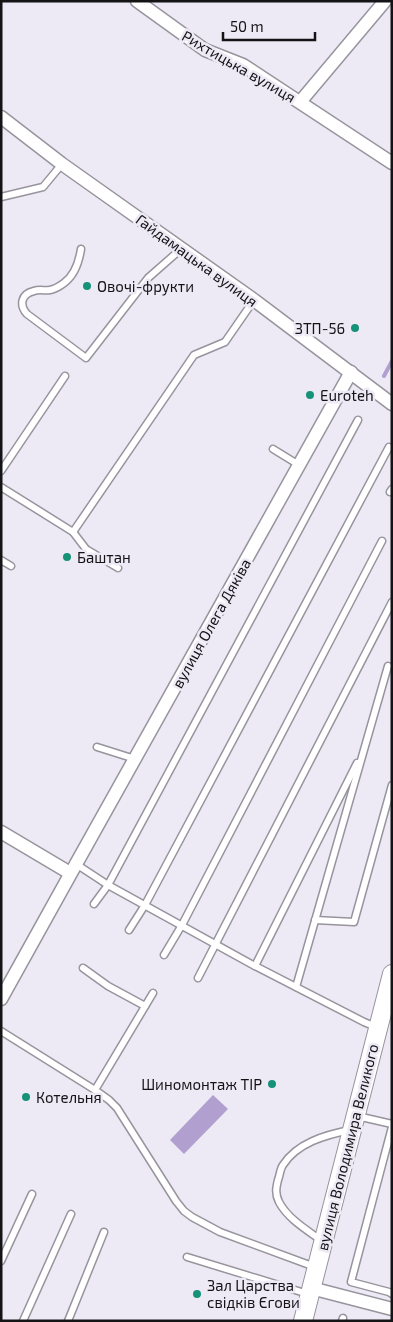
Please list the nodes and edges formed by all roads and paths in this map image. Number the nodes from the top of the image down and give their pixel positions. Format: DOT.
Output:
graph roads {
  1 [pos="137,1"];
  2 [pos="385,1"];
  3 [pos="300,102"];
  4 [pos="1,117"];
  5 [pos="392,162"];
  6 [pos="62,164"];
  7 [pos="1,197"];
  8 [pos="182,248"];
  9 [pos="81,249"];
  10 [pos="254,300"];
  11 [pos="351,372"];
  12 [pos="65,376"];
  13 [pos="392,404"];
  14 [pos="358,420"];
  15 [pos="389,447"];
  16 [pos="273,449"];
  17 [pos="299,465"];
  18 [pos="1,471"];
  19 [pos="1,486"];
  20 [pos="73,532"];
  21 [pos="382,541"];
  22 [pos="1,560"];
  23 [pos="11,566"];
  24 [pos="118,568"];
  25 [pos="392,602"];
  26 [pos="388,666"];
  27 [pos="97,747"];
  28 [pos="365,749"];
  29 [pos="134,759"];
  30 [pos="392,785"];
  31 [pos="3,836"];
  32 [pos="73,869"];
  33 [pos="108,884"];
  34 [pos="94,904"];
  35 [pos="145,905"];
  36 [pos="315,920"];
  37 [pos="182,925"];
  38 [pos="129,930"];
  39 [pos="216,944"];
  40 [pos="164,955"];
  41 [pos="255,966"];
  42 [pos="83,968"];
  43 [pos="392,974"];
  44 [pos="198,978"];
  45 [pos="296,987"];
  46 [pos="153,993"];
  47 [pos="1,999"];
  48 [pos="145,1006"];
  49 [pos="378,1027"];
  50 [pos="1,1031"];
  51 [pos="95,1090"];
  52 [pos="353,1123"];
  53 [pos="392,1126"];
  54 [pos="32,1194"];
  55 [pos="71,1214"];
  56 [pos="104,1232"];
  57 [pos="322,1242"];
  58 [pos="187,1257"];
  59 [pos="1,1261"];
  60 [pos="316,1267"];
  61 [pos="310,1291"];
  62 [pos="392,1295"];
  63 [pos="386,1307"];
  64 [pos="23,1321"];
  65 [pos="68,1321"];
  66 [pos="303,1321"];
  1 -- 3 [label="street, Рихтицька вулиця"];
  2 -- 3 [label="street"];
  3 -- 5 [label="street, Рихтицька вулиця"];
  4 -- 6 [label="street, Гайдамацька вулиця"];
  6 -- 7 [label="lane"];
  6 -- 8 [label="street, Гайдамацька вулиця"];
  8 -- 9 [label="lane"];
  8 -- 10 [label="street, Гайдамацька вулиця"];
  10 -- 11 [label="street, Гайдамацька вулиця"];
  10 -- 20 [label="lane"];
  11 -- 13 [label="street, Гайдамацька вулиця"];
  11 -- 17 [label="street, вулиця Олега Дяківа"];
  12 -- 18 [label="lane"];
  14 -- 33 [label="lane"];
  15 -- 35 [label="lane"];
  16 -- 17 [label="lane"];
  17 -- 29 [label="street, вулиця Олега Дяківа"];
  19 -- 20 [label="lane"];
  20 -- 24 [label="lane"];
  21 -- 37 [label="lane"];
  22 -- 23 [label="lane"];
  25 -- 39 [label="lane"];
  26 -- 28 [label="lane"];
  27 -- 29 [label="lane"];
  28 -- 36 [label="lane"];
  28 -- 41 [label="lane"];
  29 -- 32 [label="street, вулиця Олега Дяківа"];
  30 -- 36 [label="lane"];
  31 -- 32 [label="street"];
  32 -- 33 [label="lane"];
  32 -- 47 [label="street, вулиця Олега Дяківа"];
  33 -- 34 [label="lane"];
  33 -- 35 [label="lane"];
  35 -- 37 [label="lane"];
  35 -- 38 [label="lane"];
  36 -- 45 [label="lane"];
  37 -- 39 [label="lane"];
  37 -- 40 [label="lane"];
  39 -- 41 [label="lane"];
  39 -- 44 [label="lane"];
  41 -- 45 [label="lane"];
  42 -- 48 [label="lane"];
  43 -- 49 [label="street, вулиця Володимира Великого"];
  45 -- 49 [label="lane"];
  46 -- 48 [label="lane"];
  48 -- 51 [label="lane"];
  49 -- 52 [label="street, вулиця Володимира Великого"];
  50 -- 51 [label="lane"];
  51 -- 60 [label="lane"];
  52 -- 53 [label="lane"];
  52 -- 57 [label="street, вулиця Володимира Великого"];
  52 -- 57 [label="lane"];
  53 -- 62 [label="lane"];
  54 -- 59 [label="lane"];
  55 -- 64 [label="lane"];
  56 -- 65 [label="lane"];
  57 -- 60 [label="street, вулиця Володимира Великого"];
  58 -- 61 [label="lane"];
  60 -- 61 [label="street, вулиця Володимира Великого"];
  61 -- 63 [label="street"];
  61 -- 66 [label="street, вулиця Володимира Великого"];
  62 -- 63 [label="lane"];
}
